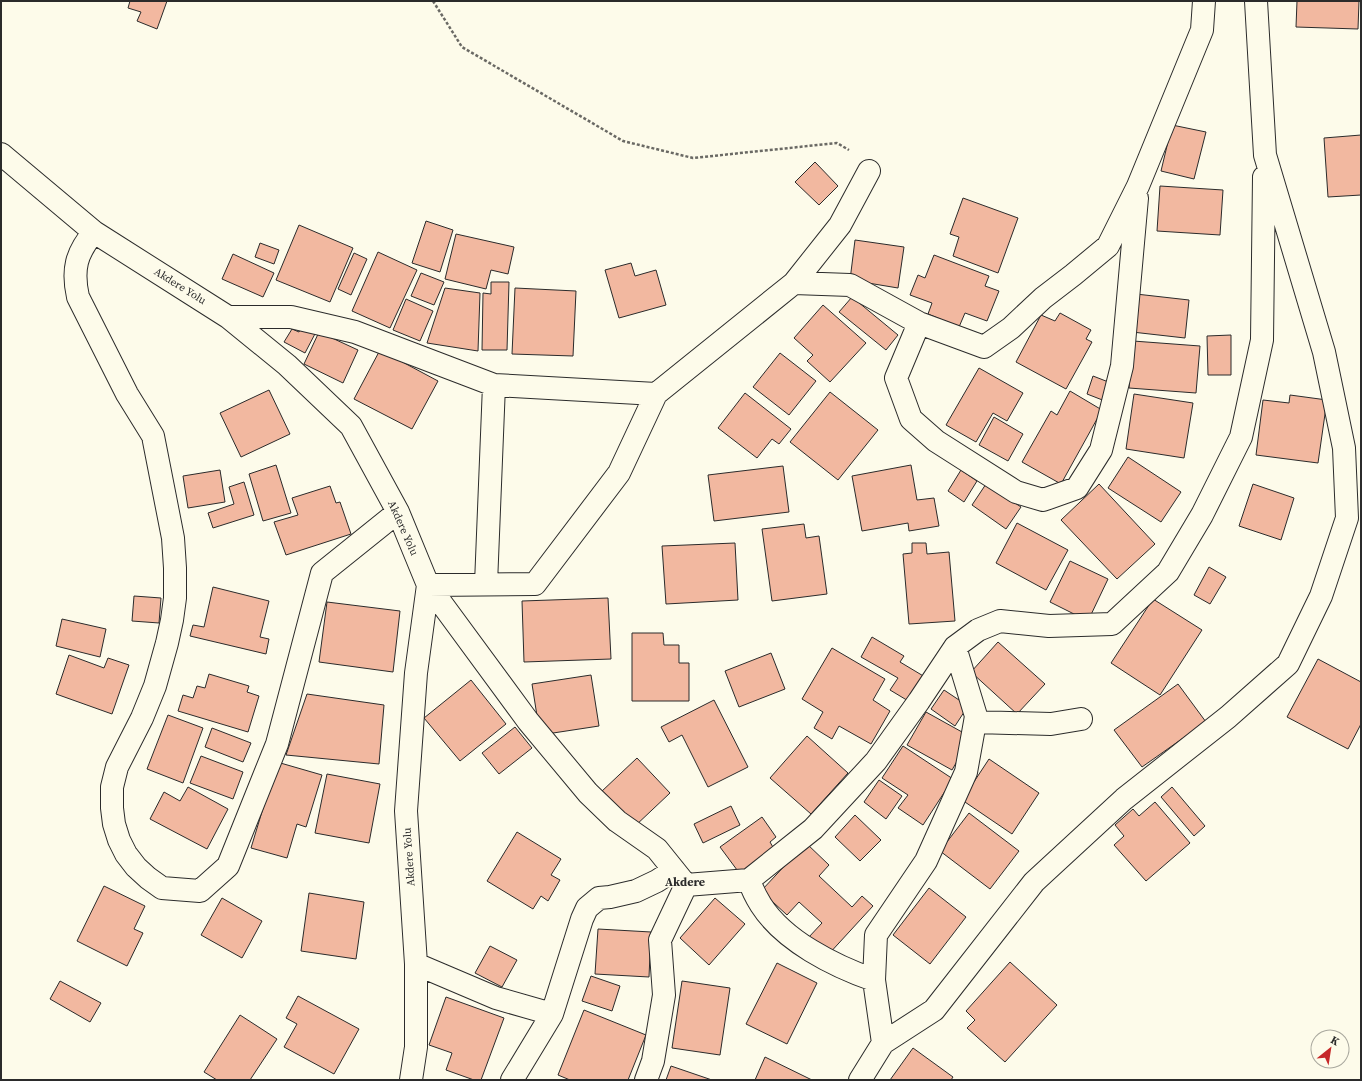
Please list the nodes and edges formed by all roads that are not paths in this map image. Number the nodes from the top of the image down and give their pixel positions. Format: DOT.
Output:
graph roads {
  1 [pos="1204,1"];
  2 [pos="1256,1"];
  3 [pos="1,154"];
  4 [pos="1265,155"];
  5 [pos="869,171"];
  6 [pos="1138,186"];
  7 [pos="94,232"];
  8 [pos="794,283"];
  9 [pos="228,317"];
  10 [pos="920,323"];
  11 [pos="494,385"];
  12 [pos="656,394"];
  13 [pos="398,512"];
  14 [pos="486,584"];
  15 [pos="428,585"];
  16 [pos="955,647"];
  17 [pos="1081,719"];
  18 [pos="975,722"];
  19 [pos="680,878"];
  20 [pos="749,880"];
  21 [pos="416,964"];
  22 [pos="874,980"];
  23 [pos="552,1014"];
  24 [pos="883,1043"];
  25 [pos="411,1080"];
  26 [pos="512,1080"];
  27 [pos="646,1080"];
  28 [pos="860,1080"];
  1 -- 6 [label="street"];
  2 -- 4 [label="street"];
  3 -- 7 [label="street, Akdere Yolu"];
  4 -- 16 [label="street"];
  4 -- 24 [label="street"];
  5 -- 8 [label="street"];
  6 -- 10 [label="street"];
  6 -- 10 [label="street"];
  7 -- 9 [label="street, Akdere Yolu"];
  7 -- 13 [label="street"];
  8 -- 10 [label="street"];
  8 -- 12 [label="street"];
  9 -- 11 [label="street"];
  9 -- 13 [label="street, Akdere Yolu"];
  11 -- 12 [label="street"];
  11 -- 14 [label="street"];
  12 -- 14 [label="street"];
  13 -- 15 [label="street, Akdere Yolu"];
  14 -- 15 [label="street"];
  15 -- 19 [label="street"];
  15 -- 21 [label="street, Akdere Yolu"];
  16 -- 18 [label="street"];
  16 -- 20 [label="street"];
  17 -- 18 [label="street"];
  18 -- 22 [label="street"];
  19 -- 20 [label="street"];
  19 -- 23 [label="street"];
  19 -- 27 [label="street"];
  20 -- 22 [label="street"];
  21 -- 23 [label="street"];
  21 -- 25 [label="street, Akdere Yolu"];
  22 -- 24 [label="street"];
  23 -- 26 [label="street"];
  24 -- 28 [label="street"];
}
